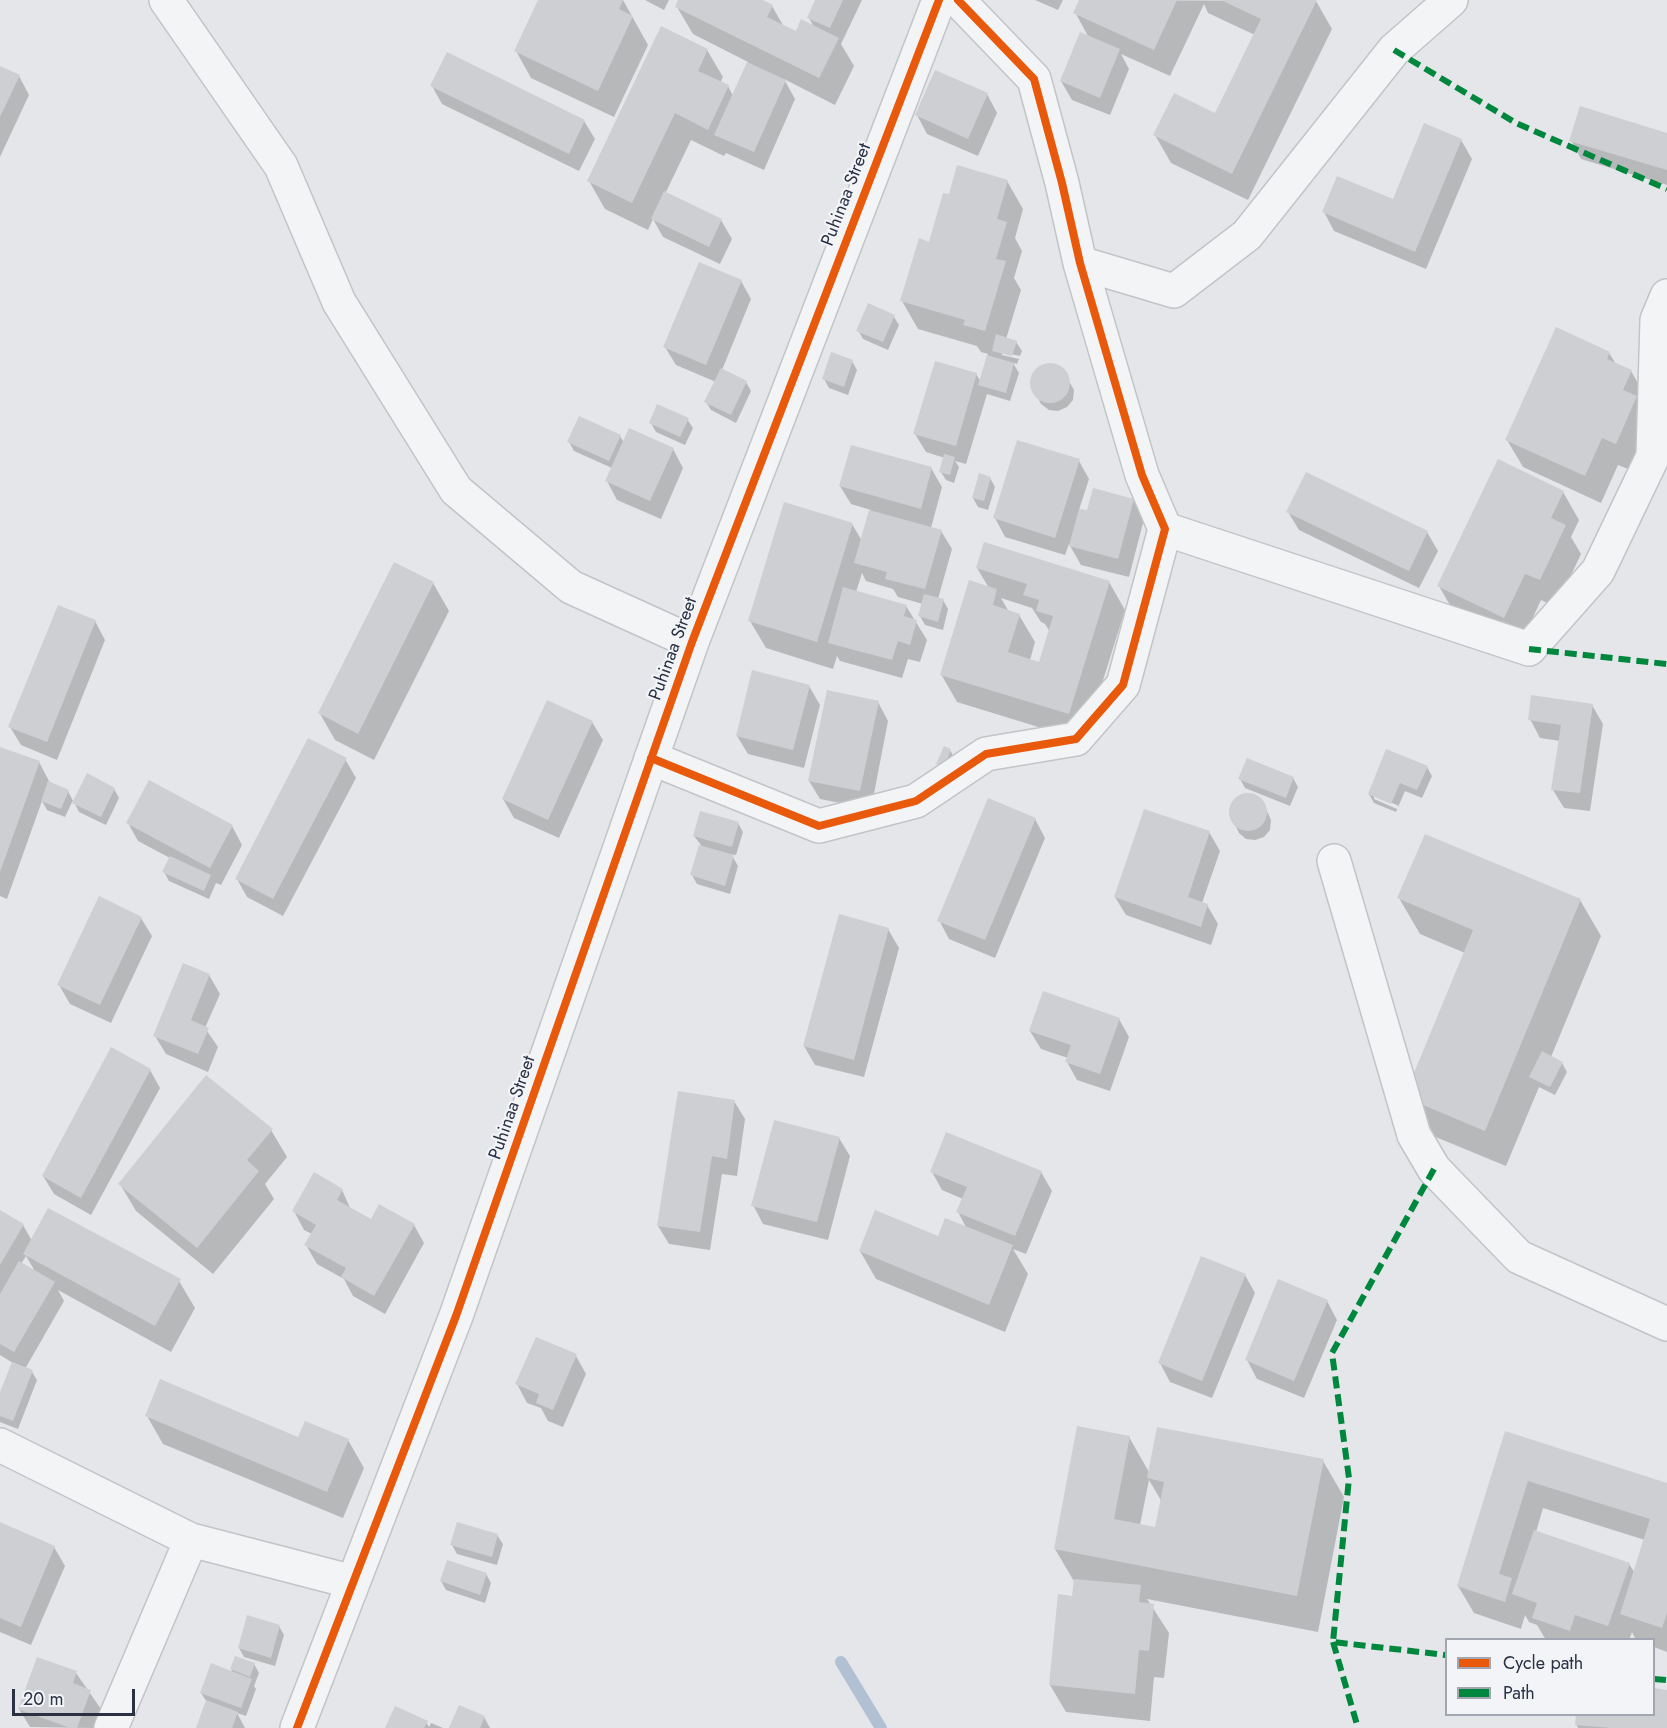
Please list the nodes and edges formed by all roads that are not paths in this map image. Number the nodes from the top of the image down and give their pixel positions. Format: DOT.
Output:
graph roads {
  1 [pos="166,0"];
  2 [pos="939,0"];
  3 [pos="958,0"];
  4 [pos="1451,0"];
  5 [pos="1080,263"];
  6 [pos="1667,296"];
  7 [pos="1165,529"];
  8 [pos="692,642"];
  9 [pos="651,758"];
  10 [pos="1334,861"];
  11 [pos="1667,1324"];
  12 [pos="0,1444"];
  13 [pos="191,1540"];
  14 [pos="353,1582"];
  15 [pos="111,1728"];
  16 [pos="297,1728"];
  1 -- 8 [label="street"];
  2 -- 8 [label="street, Puhinaa Street"];
  3 -- 5 [label="street"];
  4 -- 5 [label="street"];
  5 -- 7 [label="street"];
  6 -- 7 [label="street"];
  7 -- 9 [label="street"];
  8 -- 9 [label="street, Puhinaa Street"];
  9 -- 14 [label="street, Puhinaa Street"];
  10 -- 11 [label="street"];
  12 -- 13 [label="street"];
  13 -- 14 [label="street"];
  13 -- 15 [label="street"];
  14 -- 16 [label="street, Puhinaa Street"];
}
